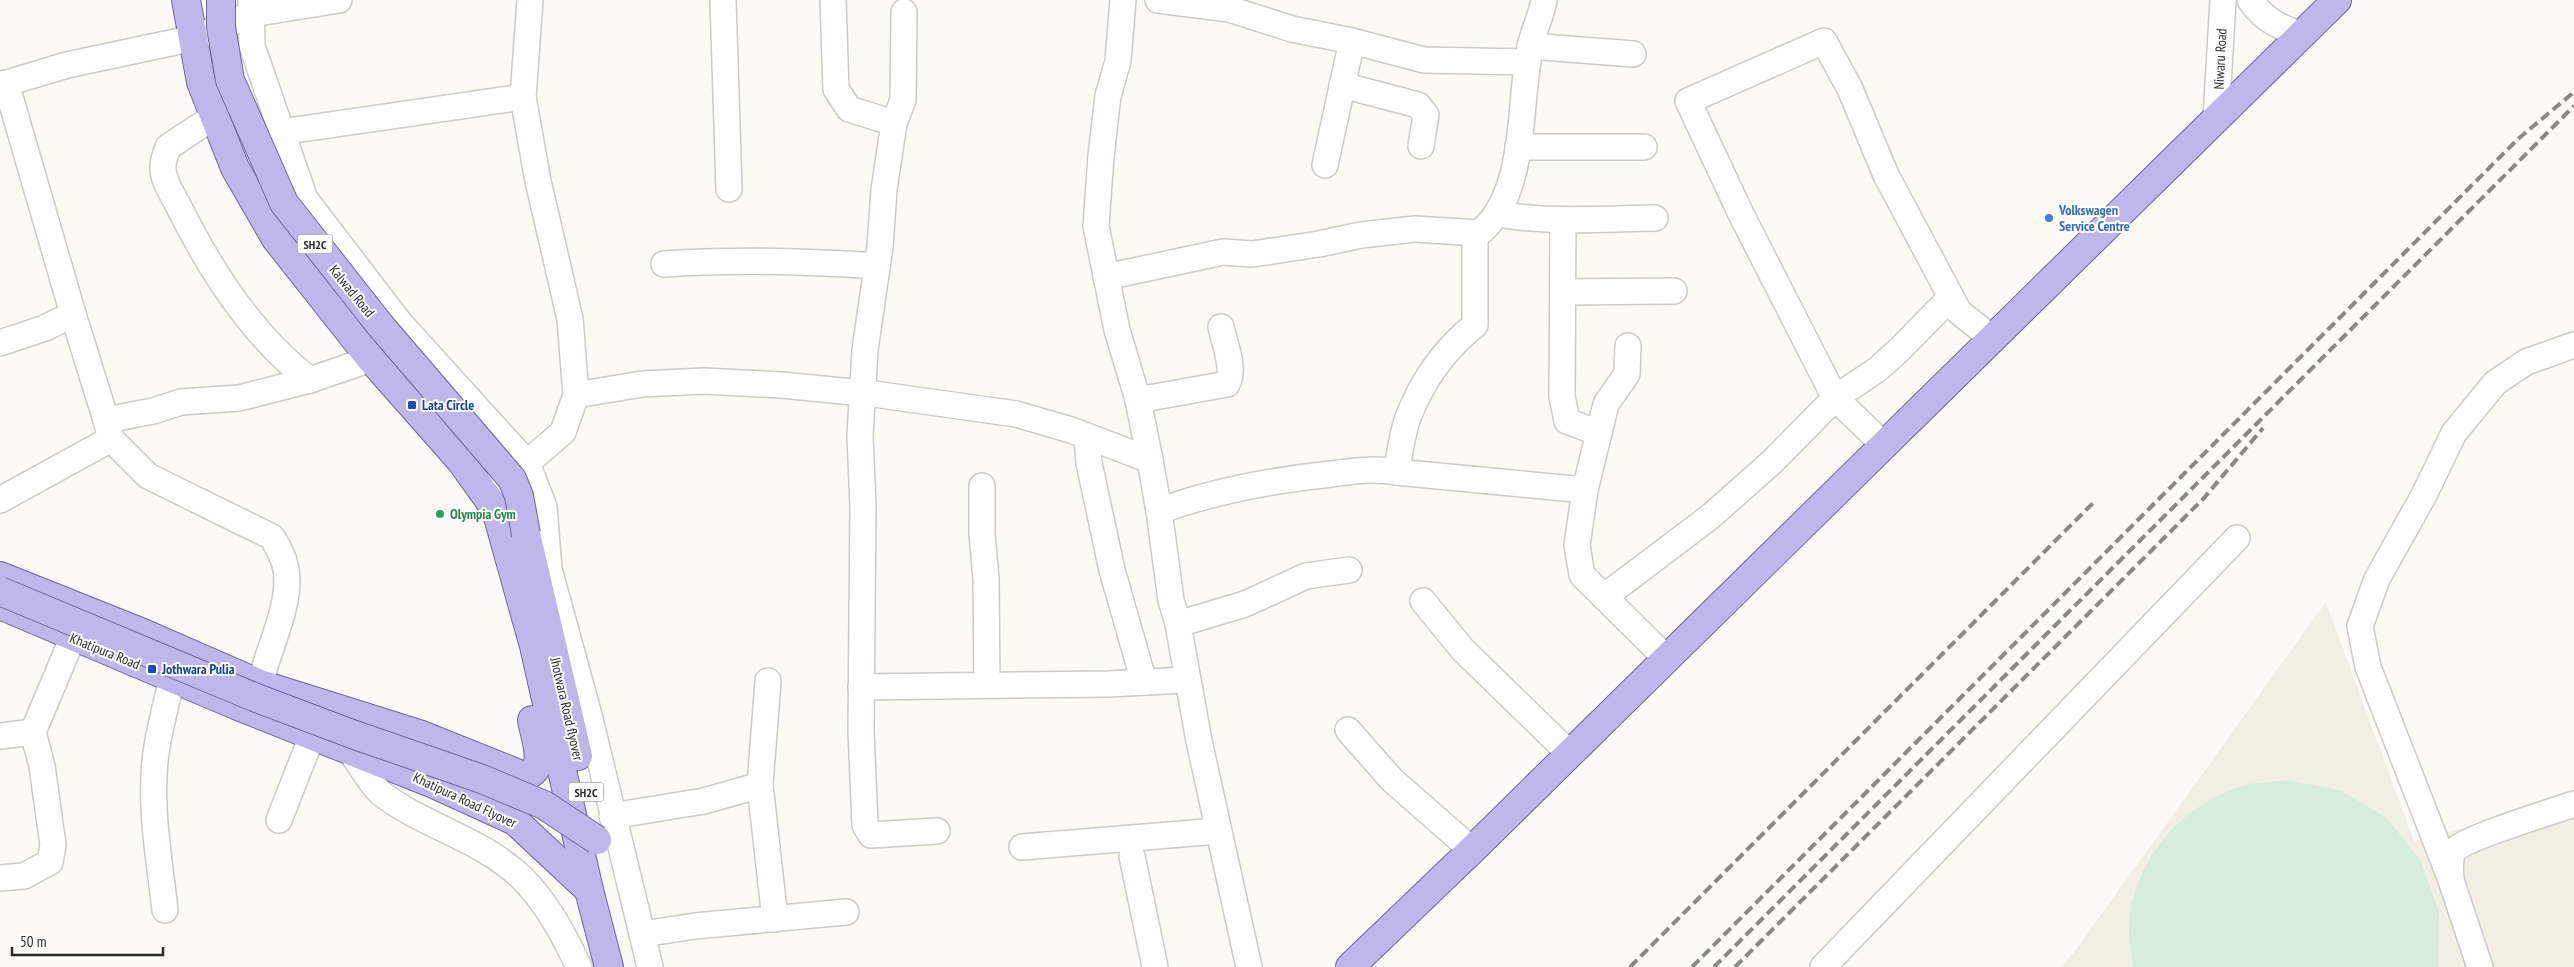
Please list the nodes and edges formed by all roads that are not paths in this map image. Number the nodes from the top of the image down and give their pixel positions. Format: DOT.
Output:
graph roads {
  1 [pos="186,0"];
  2 [pos="221,0"];
  3 [pos="339,0"];
  4 [pos="530,0"];
  5 [pos="723,0"];
  6 [pos="833,0"];
  7 [pos="1123,0"];
  8 [pos="1158,0"];
  9 [pos="1544,0"];
  10 [pos="2223,0"];
  11 [pos="2250,0"];
  12 [pos="2338,0"];
  13 [pos="251,7"];
  14 [pos="1256,9"];
  15 [pos="904,12"];
  16 [pos="2302,35"];
  17 [pos="194,38"];
  18 [pos="1352,41"];
  19 [pos="1529,54"];
  20 [pos="1633,54"];
  21 [pos="3,84"];
  22 [pos="1342,85"];
  23 [pos="523,97"];
  24 [pos="215,116"];
  25 [pos="2216,119"];
  26 [pos="894,123"];
  27 [pos="281,132"];
  28 [pos="1421,146"];
  29 [pos="1518,147"];
  30 [pos="1644,147"];
  31 [pos="1325,165"];
  32 [pos="729,189"];
  33 [pos="1497,214"];
  34 [pos="1654,218"];
  35 [pos="1563,221"];
  36 [pos="1479,234"];
  37 [pos="664,264"];
  38 [pos="878,266"];
  39 [pos="1106,277"];
  40 [pos="1674,291"];
  41 [pos="1563,292"];
  42 [pos="1951,297"];
  43 [pos="73,314"];
  44 [pos="1221,327"];
  45 [pos="1993,339"];
  46 [pos="0,343"];
  47 [pos="2574,345"];
  48 [pos="1628,346"];
  49 [pos="372,359"];
  50 [pos="310,380"];
  51 [pos="863,393"];
  52 [pos="576,395"];
  53 [pos="1836,398"];
  54 [pos="1138,400"];
  55 [pos="108,429"];
  56 [pos="1599,433"];
  57 [pos="1087,438"];
  58 [pos="1884,445"];
  59 [pos="1150,460"];
  60 [pos="527,462"];
  61 [pos="1396,472"];
  62 [pos="982,486"];
  63 [pos="1585,490"];
  64 [pos="484,491"];
  65 [pos="0,500"];
  66 [pos="1160,511"];
  67 [pos="516,536"];
  68 [pos="2237,538"];
  69 [pos="1349,570"];
  70 [pos="0,576"];
  71 [pos="0,591"];
  72 [pos="1604,597"];
  73 [pos="1423,601"];
  74 [pos="0,605"];
  75 [pos="1178,624"];
  76 [pos="73,637"];
  77 [pos="534,646"];
  78 [pos="1666,659"];
  79 [pos="172,678"];
  80 [pos="1187,680"];
  81 [pos="768,681"];
  82 [pos="1144,682"];
  83 [pos="260,684"];
  84 [pos="986,685"];
  85 [pos="861,687"];
  86 [pos="1348,730"];
  87 [pos="33,732"];
  88 [pos="0,736"];
  89 [pos="312,736"];
  90 [pos="350,751"];
  91 [pos="1570,754"];
  92 [pos="760,784"];
  93 [pos="2574,804"];
  94 [pos="612,816"];
  95 [pos="280,820"];
  96 [pos="937,831"];
  97 [pos="1218,831"];
  98 [pos="596,840"];
  99 [pos="1022,847"];
  100 [pos="1472,850"];
  101 [pos="1132,856"];
  102 [pos="0,878"];
  103 [pos="2451,880"];
  104 [pos="589,890"];
  105 [pos="165,910"];
  106 [pos="846,912"];
  107 [pos="775,919"];
  108 [pos="643,934"];
  109 [pos="579,967"];
  110 [pos="609,967"];
  111 [pos="625,967"];
  112 [pos="650,967"];
  113 [pos="1155,967"];
  114 [pos="1249,967"];
  115 [pos="1350,967"];
  116 [pos="1823,967"];
  117 [pos="2480,967"];
  1 -- 17 [label="main road"];
  2 -- 67 [label="main road, Kalwad Road / SH2C, bridge"];
  3 -- 13 [label="street"];
  4 -- 23 [label="street"];
  5 -- 32 [label="street"];
  6 -- 26 [label="street"];
  7 -- 39 [label="street"];
  8 -- 14 [label="street"];
  9 -- 19 [label="street"];
  10 -- 25 [label="street, Niwaru Road"];
  11 -- 16 [label="street"];
  12 -- 16 [label="main road"];
  13 -- 17 [label="street"];
  13 -- 27 [label="street"];
  14 -- 18 [label="street"];
  15 -- 26 [label="street"];
  16 -- 25 [label="main road"];
  17 -- 21 [label="street"];
  17 -- 24 [label="main road"];
  18 -- 19 [label="street"];
  18 -- 22 [label="street"];
  19 -- 20 [label="street"];
  19 -- 29 [label="street"];
  21 -- 43 [label="street"];
  22 -- 28 [label="street"];
  22 -- 31 [label="street"];
  23 -- 27 [label="street"];
  23 -- 52 [label="street"];
  24 -- 49 [label="main road"];
  24 -- 50 [label="street"];
  25 -- 45 [label="main road"];
  26 -- 38 [label="street"];
  27 -- 60 [label="street"];
  29 -- 30 [label="street"];
  29 -- 33 [label="street"];
  33 -- 35 [label="street"];
  33 -- 36 [label="street"];
  34 -- 35 [label="street"];
  35 -- 41 [label="street"];
  36 -- 39 [label="street"];
  36 -- 61 [label="street"];
  37 -- 38 [label="street"];
  38 -- 51 [label="street"];
  39 -- 54 [label="street"];
  40 -- 41 [label="street"];
  41 -- 56 [label="street"];
  42 -- 45 [label="street"];
  42 -- 53 [label="street"];
  42 -- 53 [label="street"];
  43 -- 46 [label="street"];
  43 -- 55 [label="street"];
  44 -- 54 [label="street"];
  45 -- 58 [label="main road"];
  47 -- 103 [label="street"];
  48 -- 56 [label="street"];
  49 -- 50 [label="street"];
  49 -- 64 [label="main road, SH2C"];
  50 -- 55 [label="street"];
  51 -- 52 [label="street"];
  51 -- 57 [label="street"];
  51 -- 85 [label="street"];
  52 -- 60 [label="street"];
  53 -- 58 [label="street"];
  53 -- 72 [label="street"];
  54 -- 59 [label="street"];
  55 -- 65 [label="street"];
  55 -- 83 [label="street"];
  56 -- 63 [label="street"];
  57 -- 59 [label="street"];
  57 -- 82 [label="street"];
  58 -- 78 [label="main road"];
  59 -- 66 [label="street"];
  60 -- 64 [label="street"];
  60 -- 94 [label="street"];
  61 -- 63 [label="street"];
  61 -- 66 [label="street"];
  62 -- 84 [label="street"];
  63 -- 72 [label="street"];
  64 -- 67 [label="main road, SH2C"];
  66 -- 75 [label="street"];
  67 -- 77 [label="main road, Jhotwara Road flyover"];
  67 -- 98 [label="main road, Jhotwara Road flyover / SH2C"];
  68 -- 116 [label="street"];
  69 -- 75 [label="street"];
  70 -- 83 [label="main road"];
  71 -- 98 [label="main road, bridge"];
  72 -- 78 [label="street"];
  73 -- 91 [label="street"];
  74 -- 76 [label="main road, Khatipura Road"];
  75 -- 80 [label="street"];
  76 -- 79 [label="main road, Khatipura Road"];
  76 -- 87 [label="street"];
  77 -- 83 [label="main road"];
  77 -- 104 [label="main road, Jhotwara Road flyover"];
  78 -- 91 [label="main road"];
  79 -- 89 [label="main road, Khatipura Road"];
  79 -- 105 [label="street"];
  80 -- 82 [label="street"];
  80 -- 97 [label="street"];
  81 -- 92 [label="street"];
  82 -- 84 [label="street"];
  84 -- 85 [label="street"];
  85 -- 96 [label="street"];
  86 -- 100 [label="street"];
  87 -- 88 [label="street"];
  87 -- 102 [label="street"];
  89 -- 90 [label="main road, Khatipura Road"];
  89 -- 95 [label="street"];
  90 -- 104 [label="main road, Khatipura Road Flyover"];
  90 -- 109 [label="street"];
  91 -- 100 [label="main road"];
  92 -- 94 [label="street"];
  92 -- 107 [label="street"];
  93 -- 103 [label="street"];
  94 -- 108 [label="street"];
  97 -- 99 [label="street"];
  97 -- 114 [label="street"];
  98 -- 111 [label="main road, Jhotwara Road flyover / SH2C"];
  100 -- 115 [label="main road"];
  101 -- 113 [label="street"];
  103 -- 117 [label="street"];
  104 -- 110 [label="main road, Jhotwara Road flyover"];
  106 -- 107 [label="street"];
  107 -- 108 [label="street"];
  108 -- 112 [label="street"];
}
